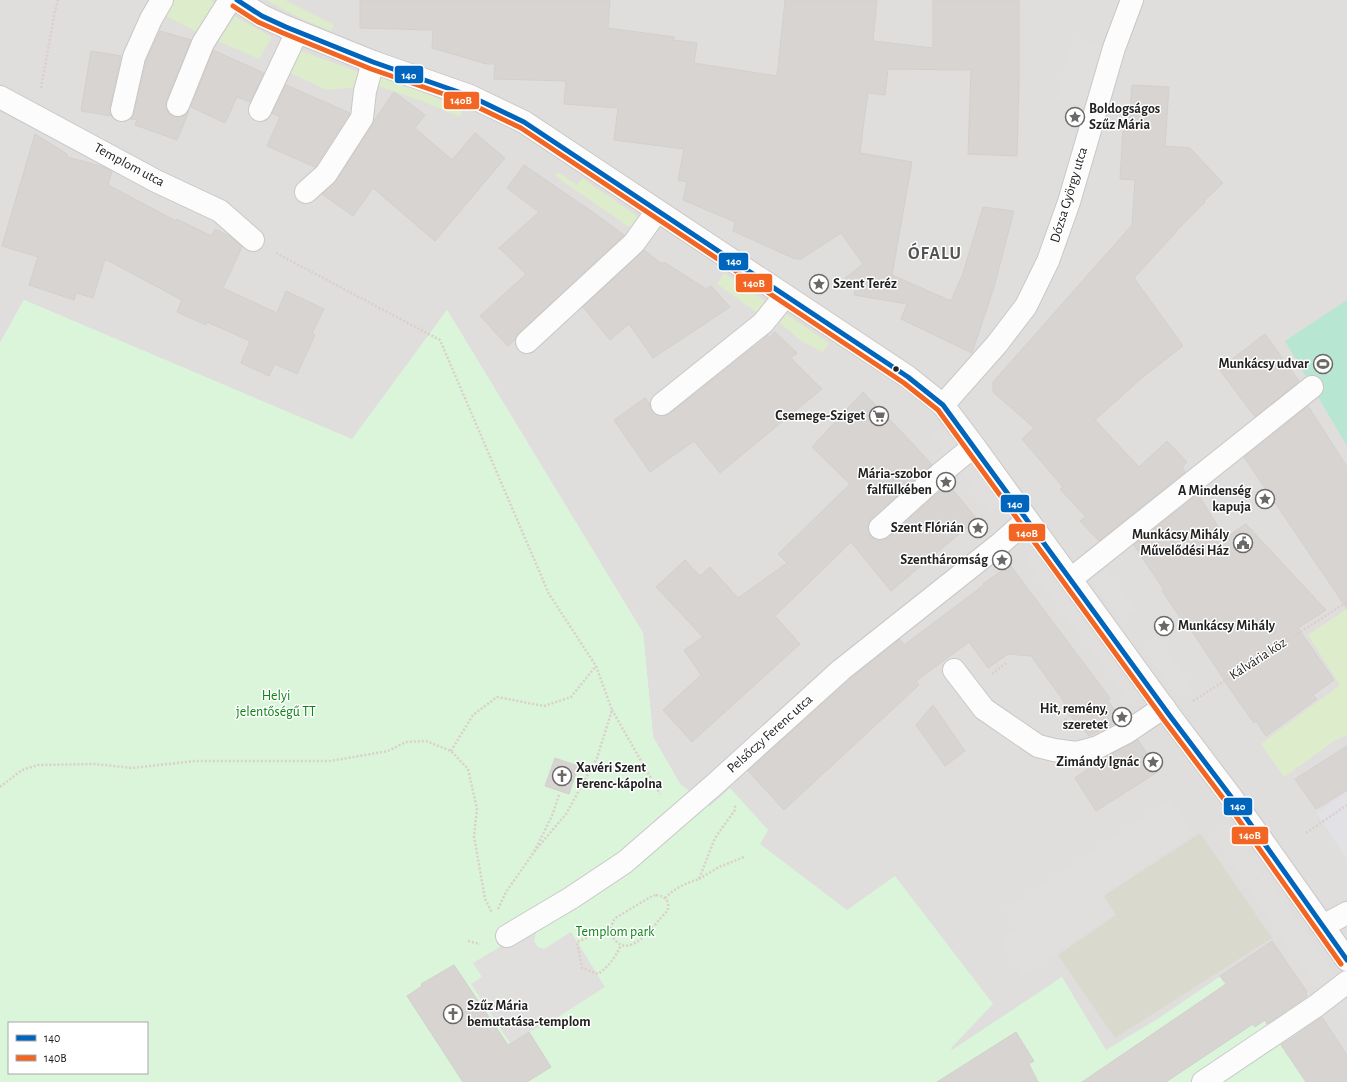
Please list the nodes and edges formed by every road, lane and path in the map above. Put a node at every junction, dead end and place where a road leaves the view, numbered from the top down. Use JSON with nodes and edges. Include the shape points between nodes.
{"nodes":[{"id":1,"x":58,"y":0,"type":"edge"},
{"id":2,"x":162,"y":0,"type":"edge"},
{"id":3,"x":230,"y":0,"type":"edge"},
{"id":4,"x":237,"y":0,"type":"edge"},
{"id":5,"x":1132,"y":0,"type":"edge"},
{"id":6,"x":297,"y":32,"type":"junction"},
{"id":7,"x":373,"y":62,"type":"junction"},
{"id":8,"x":0,"y":97,"type":"edge"},
{"id":9,"x":178,"y":105,"type":"dead end"},
{"id":10,"x":122,"y":110,"type":"dead end"},
{"id":11,"x":260,"y":110,"type":"dead end"},
{"id":12,"x":36,"y":116,"type":"junction"},
{"id":13,"x":306,"y":192,"type":"dead end"},
{"id":14,"x":658,"y":212,"type":"junction"},
{"id":15,"x":253,"y":240,"type":"dead end"},
{"id":16,"x":276,"y":253,"type":"dead end"},
{"id":17,"x":785,"y":296,"type":"junction"},
{"id":18,"x":527,"y":342,"type":"dead end"},
{"id":19,"x":1312,"y":388,"type":"dead end"},
{"id":20,"x":662,"y":404,"type":"dead end"},
{"id":21,"x":943,"y":405,"type":"junction"},
{"id":22,"x":974,"y":446,"type":"junction"},
{"id":23,"x":1027,"y":520,"type":"junction"},
{"id":24,"x":880,"y":528,"type":"dead end"},
{"id":25,"x":1071,"y":579,"type":"junction"},
{"id":26,"x":1347,"y":602,"type":"edge"},
{"id":27,"x":1006,"y":664,"type":"dead end"},
{"id":28,"x":596,"y":666,"type":"junction"},
{"id":29,"x":954,"y":670,"type":"dead end"},
{"id":30,"x":992,"y":674,"type":"dead end"},
{"id":31,"x":612,"y":710,"type":"junction"},
{"id":32,"x":1167,"y":712,"type":"junction"},
{"id":33,"x":451,"y":751,"type":"junction"},
{"id":34,"x":0,"y":787,"type":"edge"},
{"id":35,"x":559,"y":795,"type":"dead end"},
{"id":36,"x":1347,"y":805,"type":"edge"},
{"id":37,"x":735,"y":810,"type":"dead end"},
{"id":38,"x":674,"y":819,"type":"junction"},
{"id":39,"x":1306,"y":833,"type":"dead end"},
{"id":40,"x":534,"y":852,"type":"junction"},
{"id":41,"x":744,"y":857,"type":"dead end"},
{"id":42,"x":698,"y":879,"type":"junction"},
{"id":43,"x":665,"y":898,"type":"junction"},
{"id":44,"x":1347,"y":913,"type":"edge"},
{"id":45,"x":1323,"y":926,"type":"junction"},
{"id":46,"x":610,"y":932,"type":"junction"},
{"id":47,"x":506,"y":936,"type":"dead end"},
{"id":48,"x":468,"y":941,"type":"dead end"},
{"id":49,"x":487,"y":945,"type":"dead end"},
{"id":50,"x":621,"y":945,"type":"junction"},
{"id":51,"x":1347,"y":960,"type":"edge"},
{"id":52,"x":1347,"y":982,"type":"edge"},
{"id":53,"x":1203,"y":1082,"type":"edge"}],
"edges":[{"from":1,"to":12,"type":"path"},
{"from":2,"to":10,"type":"street","via":[[134,57]]},
{"from":3,"to":9,"type":"street","via":[[203,43]]},
{"from":4,"to":6,"type":"street","via":[[262,16]]},
{"from":5,"to":21,"type":"street","name":"Dózsa György utca","via":[[1114,48],[1048,261],[1026,306],[997,344]]},
{"from":6,"to":7,"type":"street"},
{"from":6,"to":11,"type":"street"},
{"from":7,"to":13,"type":"street","via":[[365,91],[362,118],[326,174]]},
{"from":7,"to":14,"type":"street","via":[[470,96],[524,122]]},
{"from":8,"to":12,"type":"street","name":"Templom utca"},
{"from":12,"to":15,"type":"street","name":"Templom utca","via":[[220,211]]},
{"from":14,"to":17,"type":"street"},
{"from":14,"to":18,"type":"street","via":[[634,244]]},
{"from":16,"to":28,"type":"path","via":[[440,340],[549,594]]},
{"from":17,"to":20,"type":"street","via":[[763,323]]},
{"from":17,"to":21,"type":"street","via":[[908,377]]},
{"from":19,"to":25,"type":"street"},
{"from":21,"to":22,"type":"street"},
{"from":22,"to":23,"type":"street"},
{"from":22,"to":24,"type":"street"},
{"from":23,"to":25,"type":"street"},
{"from":23,"to":38,"type":"street","name":"Pelsőczy Ferenc utca","via":[[841,670]]},
{"from":25,"to":32,"type":"street"},
{"from":26,"to":32,"type":"path","name":"Kálvária köz"},
{"from":27,"to":30,"type":"path"},
{"from":28,"to":31,"type":"path"},
{"from":28,"to":33,"type":"path","via":[[571,697],[544,706],[497,697],[473,715]]},
{"from":29,"to":32,"type":"street","via":[[984,709],[1038,746],[1054,750],[1076,753],[1098,747]]},
{"from":31,"to":38,"type":"path"},
{"from":31,"to":40,"type":"path","via":[[596,758],[574,800],[566,814]]},
{"from":32,"to":45,"type":"street"},
{"from":33,"to":34,"type":"path","via":[[426,741],[406,742],[388,751],[330,761],[195,761],[132,768],[95,764],[38,765],[22,770]]},
{"from":33,"to":40,"type":"path","via":[[468,769],[478,809],[474,836],[485,899],[494,917],[506,892]]},
{"from":35,"to":40,"type":"path","via":[[552,816]]},
{"from":36,"to":39,"type":"path"},
{"from":37,"to":42,"type":"path","via":[[714,838]]},
{"from":38,"to":47,"type":"street","name":"Pelsőczy Ferenc utca","via":[[625,862],[571,898]]},
{"from":41,"to":42,"type":"path"},
{"from":42,"to":43,"type":"path","via":[[670,892]]},
{"from":43,"to":46,"type":"path","via":[[652,896],[617,917]]},
{"from":43,"to":50,"type":"path","via":[[669,907],[637,943]]},
{"from":44,"to":45,"type":"street"},
{"from":45,"to":51,"type":"street"},
{"from":46,"to":50,"type":"path"},
{"from":46,"to":50,"type":"path","via":[[593,935],[577,942],[582,968],[598,974],[614,959]]},
{"from":48,"to":49,"type":"path"},
{"from":52,"to":53,"type":"street"}]}
